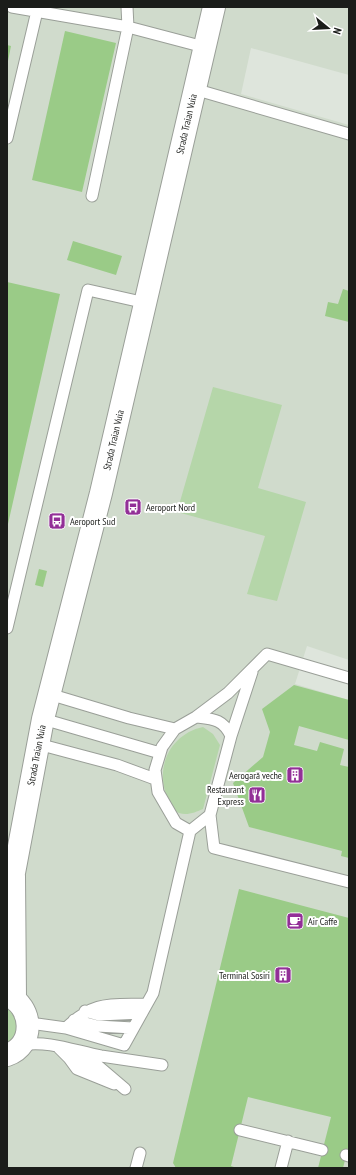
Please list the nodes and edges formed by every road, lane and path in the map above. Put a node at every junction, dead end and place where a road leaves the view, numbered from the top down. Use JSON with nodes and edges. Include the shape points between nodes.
{"nodes":[{"id":1,"x":12,"y":7,"type":"edge"},
{"id":2,"x":128,"y":7,"type":"edge"},
{"id":3,"x":214,"y":7,"type":"edge"},
{"id":4,"x":37,"y":11,"type":"junction"},
{"id":5,"x":128,"y":27,"type":"junction"},
{"id":6,"x":204,"y":47,"type":"junction"},
{"id":7,"x":194,"y":89,"type":"junction"},
{"id":8,"x":349,"y":134,"type":"edge"},
{"id":9,"x":7,"y":138,"type":"edge"},
{"id":10,"x":92,"y":196,"type":"dead end"},
{"id":11,"x":146,"y":303,"type":"junction"},
{"id":12,"x":7,"y":628,"type":"edge"},
{"id":13,"x":253,"y":669,"type":"junction"},
{"id":14,"x":349,"y":678,"type":"edge"},
{"id":15,"x":49,"y":694,"type":"junction"},
{"id":16,"x":196,"y":717,"type":"junction"},
{"id":17,"x":43,"y":719,"type":"junction"},
{"id":18,"x":175,"y":729,"type":"junction"},
{"id":19,"x":232,"y":736,"type":"junction"},
{"id":20,"x":38,"y":744,"type":"junction"},
{"id":21,"x":160,"y":753,"type":"junction"},
{"id":22,"x":155,"y":779,"type":"junction"},
{"id":23,"x":210,"y":815,"type":"junction"},
{"id":24,"x":190,"y":831,"type":"junction"},
{"id":25,"x":12,"y":850,"type":"edge"},
{"id":26,"x":349,"y":882,"type":"edge"},
{"id":27,"x":10,"y":883,"type":"edge"},
{"id":28,"x":11,"y":996,"type":"edge"},
{"id":29,"x":145,"y":1009,"type":"junction"},
{"id":30,"x":28,"y":1020,"type":"junction"},
{"id":31,"x":70,"y":1024,"type":"junction"},
{"id":32,"x":134,"y":1028,"type":"junction"},
{"id":33,"x":58,"y":1047,"type":"junction"},
{"id":34,"x":14,"y":1050,"type":"edge"},
{"id":35,"x":162,"y":1064,"type":"dead end"},
{"id":36,"x":125,"y":1089,"type":"dead end"},
{"id":37,"x":240,"y":1130,"type":"dead end"},
{"id":38,"x":288,"y":1141,"type":"junction"},
{"id":39,"x":322,"y":1150,"type":"dead end"},
{"id":40,"x":140,"y":1152,"type":"dead end"},
{"id":41,"x":136,"y":1168,"type":"edge"},
{"id":42,"x":281,"y":1168,"type":"edge"}],
"edges":[{"from":1,"to":4,"type":"lane"},
{"from":2,"to":5,"type":"lane"},
{"from":3,"to":6,"type":"main road","name":"Strada Traian Vuia"},
{"from":4,"to":5,"type":"lane"},
{"from":4,"to":9,"type":"lane"},
{"from":5,"to":6,"type":"lane"},
{"from":5,"to":10,"type":"lane"},
{"from":6,"to":7,"type":"main road","name":"Strada Traian Vuia"},
{"from":7,"to":8,"type":"lane"},
{"from":7,"to":11,"type":"main road","name":"Strada Traian Vuia"},
{"from":11,"to":12,"type":"lane","via":[[88,290]]},
{"from":11,"to":15,"type":"main road","name":"Strada Traian Vuia"},
{"from":13,"to":14,"type":"lane","via":[[267,654]]},
{"from":13,"to":16,"type":"lane","via":[[228,693]]},
{"from":13,"to":19,"type":"lane"},
{"from":15,"to":17,"type":"main road","name":"Strada Traian Vuia"},
{"from":15,"to":18,"type":"lane"},
{"from":16,"to":18,"type":"lane"},
{"from":16,"to":19,"type":"lane","via":[[214,719],[226,725]]},
{"from":17,"to":20,"type":"main road","name":"Strada Traian Vuia"},
{"from":17,"to":21,"type":"lane"},
{"from":18,"to":21,"type":"lane"},
{"from":19,"to":23,"type":"lane"},
{"from":20,"to":22,"type":"lane","via":[[117,765]]},
{"from":20,"to":25,"type":"main road","name":"Strada Traian Vuia"},
{"from":21,"to":22,"type":"lane"},
{"from":22,"to":24,"type":"lane","via":[[158,792],[176,823]]},
{"from":23,"to":24,"type":"lane"},
{"from":23,"to":26,"type":"lane","via":[[214,848]]},
{"from":24,"to":29,"type":"lane","via":[[153,993]]},
{"from":25,"to":27,"type":"main road","name":"Strada Traian Vuia"},
{"from":27,"to":28,"type":"main road","name":"Strada Traian Vuia"},
{"from":28,"to":30,"type":"main road","name":"Strada Traian Vuia","via":[[24,1008]]},
{"from":29,"to":31,"type":"lane","via":[[99,1015],[85,1011]]},
{"from":29,"to":32,"type":"lane"},
{"from":30,"to":31,"type":"lane","via":[[38,1024]]},
{"from":30,"to":34,"type":"main road","via":[[27,1034]]},
{"from":31,"to":32,"type":"lane"},
{"from":31,"to":32,"type":"lane","via":[[124,1044]]},
{"from":33,"to":34,"type":"lane","via":[[32,1043]]},
{"from":33,"to":35,"type":"lane"},
{"from":33,"to":36,"type":"lane","via":[[69,1058],[98,1066]]},
{"from":37,"to":38,"type":"lane"},
{"from":38,"to":39,"type":"lane"},
{"from":38,"to":42,"type":"lane"},
{"from":40,"to":41,"type":"lane"}]}
